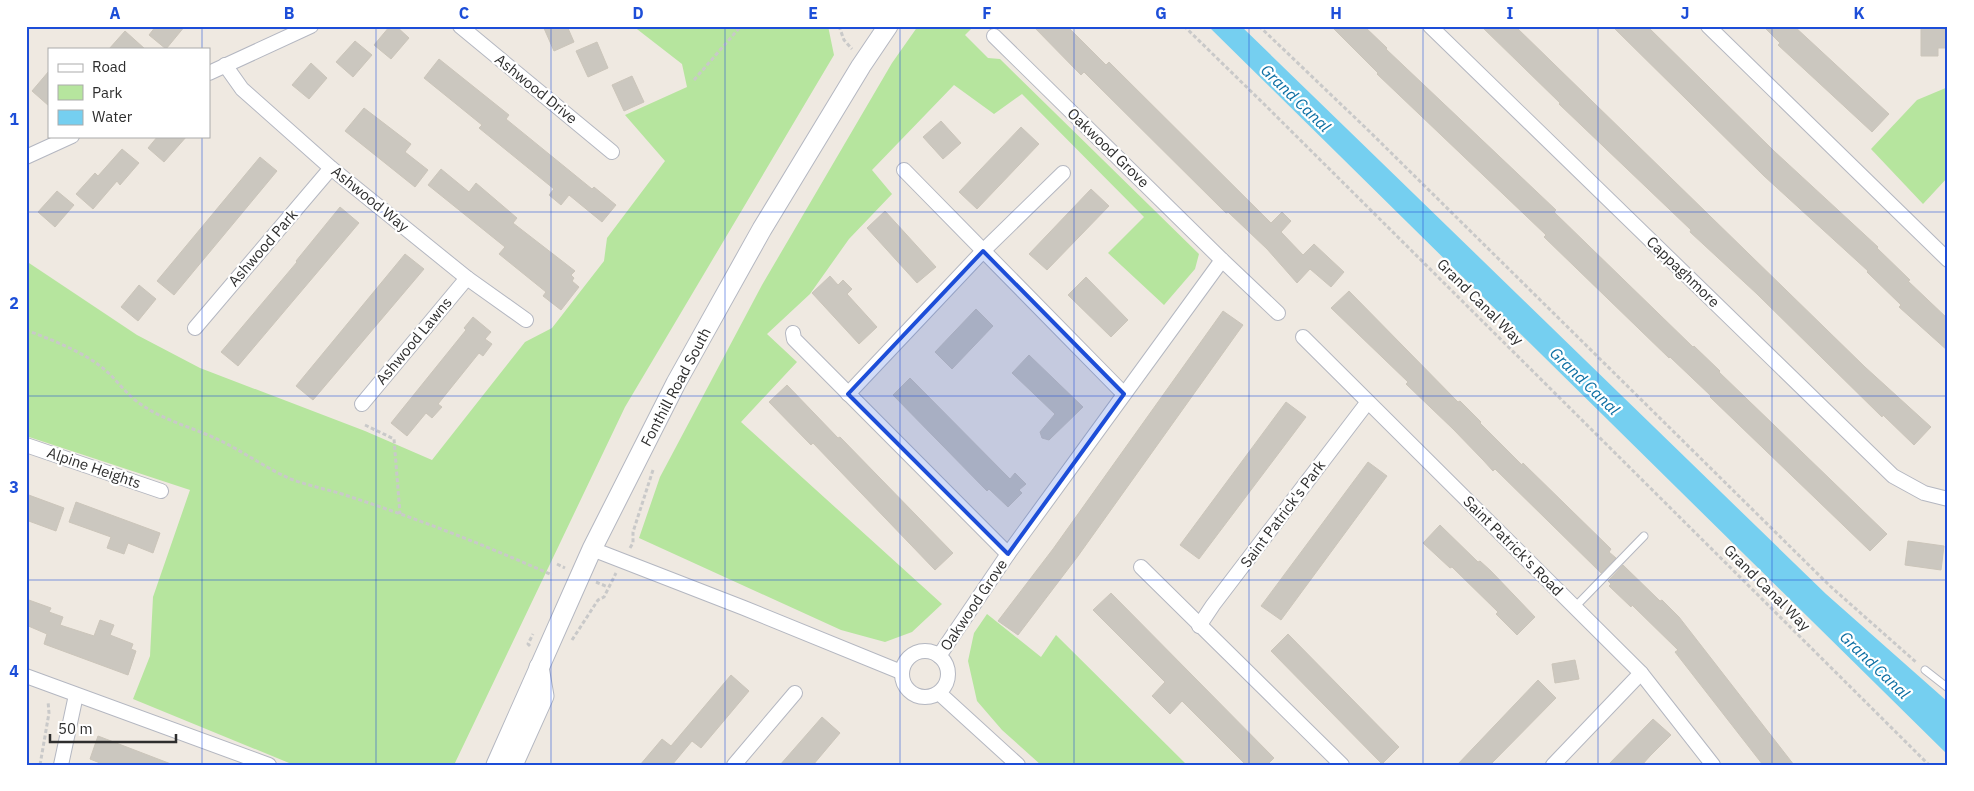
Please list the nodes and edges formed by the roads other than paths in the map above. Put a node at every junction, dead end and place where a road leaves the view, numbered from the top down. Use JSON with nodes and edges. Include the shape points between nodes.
{"nodes":[{"id":1,"x":460,"y":26,"type":"edge"},
{"id":2,"x":888,"y":26,"type":"edge"},
{"id":3,"x":1430,"y":26,"type":"edge"},
{"id":4,"x":1708,"y":26,"type":"edge"},
{"id":5,"x":309,"y":27,"type":"edge"},
{"id":6,"x":994,"y":36,"type":"dead end"},
{"id":7,"x":225,"y":65,"type":"junction"},
{"id":8,"x":210,"y":72,"type":"edge"},
{"id":9,"x":68,"y":138,"type":"edge"},
{"id":10,"x":612,"y":152,"type":"dead end"},
{"id":11,"x":26,"y":158,"type":"edge"},
{"id":12,"x":331,"y":168,"type":"junction"},
{"id":13,"x":904,"y":170,"type":"dead end"},
{"id":14,"x":1063,"y":173,"type":"dead end"},
{"id":15,"x":983,"y":251,"type":"junction"},
{"id":16,"x":1222,"y":260,"type":"junction"},
{"id":17,"x":1948,"y":260,"type":"edge"},
{"id":18,"x":467,"y":278,"type":"junction"},
{"id":19,"x":1278,"y":313,"type":"dead end"},
{"id":20,"x":526,"y":320,"type":"dead end"},
{"id":21,"x":195,"y":328,"type":"dead end"},
{"id":22,"x":793,"y":333,"type":"dead end"},
{"id":23,"x":1303,"y":337,"type":"dead end"},
{"id":24,"x":848,"y":394,"type":"junction"},
{"id":25,"x":1124,"y":394,"type":"junction"},
{"id":26,"x":1367,"y":403,"type":"junction"},
{"id":27,"x":362,"y":404,"type":"dead end"},
{"id":28,"x":26,"y":445,"type":"edge"},
{"id":29,"x":161,"y":491,"type":"dead end"},
{"id":30,"x":1948,"y":499,"type":"edge"},
{"id":31,"x":1644,"y":536,"type":"dead end"},
{"id":32,"x":592,"y":549,"type":"junction"},
{"id":33,"x":1008,"y":554,"type":"junction"},
{"id":34,"x":1141,"y":568,"type":"dead end"},
{"id":35,"x":1575,"y":607,"type":"junction"},
{"id":36,"x":1200,"y":626,"type":"junction"},
{"id":37,"x":939,"y":656,"type":"junction"},
{"id":38,"x":1925,"y":670,"type":"road end"},
{"id":39,"x":901,"y":672,"type":"junction"},
{"id":40,"x":1640,"y":673,"type":"junction"},
{"id":41,"x":26,"y":676,"type":"edge"},
{"id":42,"x":1948,"y":688,"type":"edge"},
{"id":43,"x":939,"y":692,"type":"junction"},
{"id":44,"x":795,"y":693,"type":"dead end"},
{"id":45,"x":76,"y":695,"type":"junction"},
{"id":46,"x":504,"y":761,"type":"edge"},
{"id":47,"x":60,"y":765,"type":"edge"},
{"id":48,"x":269,"y":765,"type":"edge"},
{"id":49,"x":485,"y":765,"type":"edge"},
{"id":50,"x":734,"y":765,"type":"edge"},
{"id":51,"x":1018,"y":765,"type":"edge"},
{"id":52,"x":1342,"y":765,"type":"edge"},
{"id":53,"x":1553,"y":765,"type":"edge"},
{"id":54,"x":1713,"y":765,"type":"edge"}],
"edges":[{"from":1,"to":10,"type":"street","name":"Ashwood Drive"},
{"from":2,"to":32,"type":"main road","name":"Fonthill Road South","via":[[762,229],[676,384]]},
{"from":3,"to":30,"type":"street","name":"Cappaghmore","via":[[1893,476],[1924,492]]},
{"from":4,"to":17,"type":"street"},
{"from":5,"to":7,"type":"street"},
{"from":6,"to":16,"type":"street","name":"Oakwood Grove"},
{"from":7,"to":8,"type":"street"},
{"from":7,"to":12,"type":"street","name":"Ashwood Way","via":[[242,89]]},
{"from":9,"to":11,"type":"street"},
{"from":12,"to":18,"type":"street","name":"Ashwood Way"},
{"from":12,"to":21,"type":"street","name":"Ashwood Park"},
{"from":13,"to":15,"type":"street"},
{"from":14,"to":15,"type":"street"},
{"from":15,"to":24,"type":"street"},
{"from":15,"to":25,"type":"street"},
{"from":16,"to":19,"type":"street","name":"Oakwood Grove"},
{"from":16,"to":25,"type":"street","name":"Oakwood Grove"},
{"from":18,"to":20,"type":"street","name":"Ashwood Way"},
{"from":18,"to":27,"type":"street","name":"Ashwood Lawns"},
{"from":22,"to":24,"type":"street","name":"Oakwood Grove","via":[[794,339]]},
{"from":23,"to":26,"type":"street","name":"Saint Patrick's Road"},
{"from":24,"to":33,"type":"street","name":"Oakwood Grove"},
{"from":25,"to":33,"type":"street","name":"Oakwood Grove"},
{"from":26,"to":35,"type":"street","name":"Saint Patrick's Road"},
{"from":26,"to":36,"type":"street","name":"Saint Patrick's Park"},
{"from":28,"to":29,"type":"street","name":"Alpine Heights"},
{"from":31,"to":35,"type":"lane"},
{"from":32,"to":39,"type":"street"},
{"from":32,"to":46,"type":"main road","name":"Fonthill Road South","via":[[539,667]]},
{"from":33,"to":37,"type":"street","name":"Oakwood Grove"},
{"from":34,"to":36,"type":"street"},
{"from":35,"to":40,"type":"street","name":"Saint Patrick's Road"},
{"from":36,"to":52,"type":"street"},
{"from":37,"to":39,"type":"street","via":[[926,651],[912,654]]},
{"from":37,"to":43,"type":"street","via":[[948,674]]},
{"from":38,"to":42,"type":"lane"},
{"from":39,"to":43,"type":"street","via":[[905,686],[917,696],[932,696]]},
{"from":40,"to":53,"type":"street"},
{"from":40,"to":54,"type":"street","name":"Saint Patrick's Road"},
{"from":41,"to":45,"type":"street"},
{"from":43,"to":51,"type":"street"},
{"from":44,"to":50,"type":"street"},
{"from":45,"to":47,"type":"street"},
{"from":45,"to":48,"type":"street"},
{"from":46,"to":49,"type":"main road"}]}
